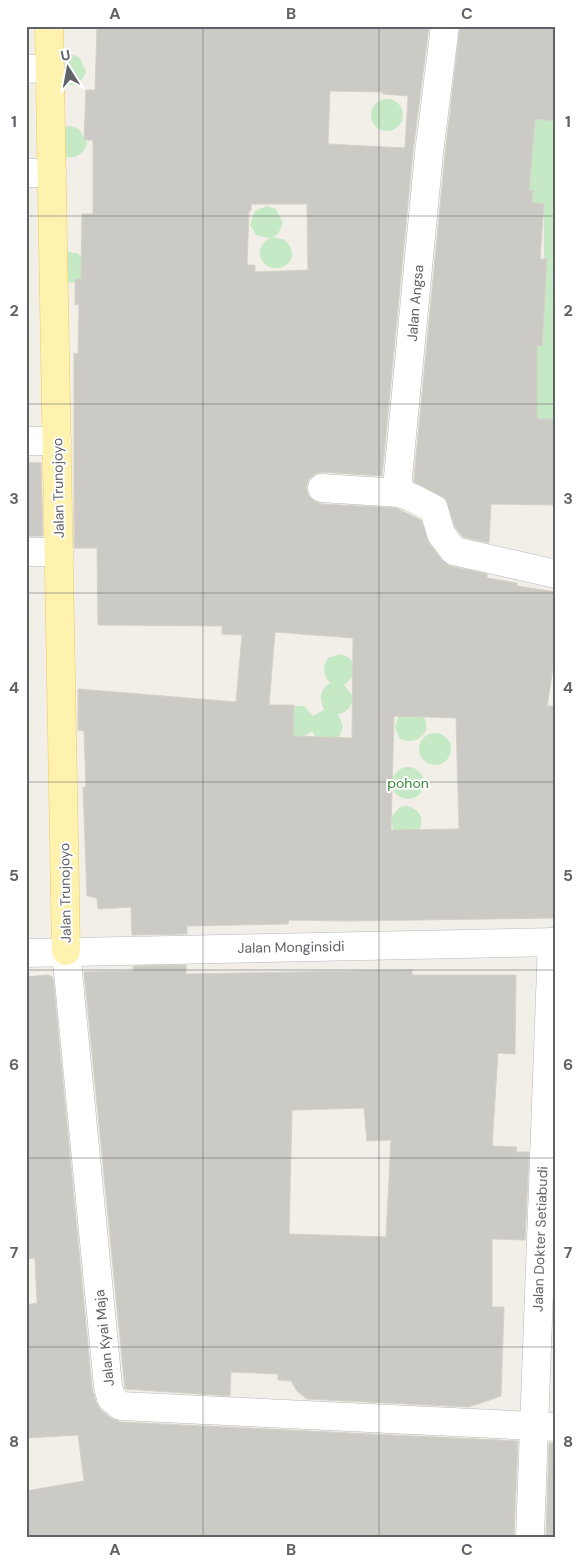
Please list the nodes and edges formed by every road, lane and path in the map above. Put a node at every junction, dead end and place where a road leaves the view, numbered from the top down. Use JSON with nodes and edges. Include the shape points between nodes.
{"nodes":[{"id":1,"x":49,"y":26,"type":"edge"},
{"id":2,"x":445,"y":26,"type":"edge"},
{"id":3,"x":38,"y":68,"type":"edge"},
{"id":4,"x":39,"y":173,"type":"edge"},
{"id":5,"x":26,"y":441,"type":"edge"},
{"id":6,"x":57,"y":441,"type":"junction"},
{"id":7,"x":322,"y":488,"type":"dead end"},
{"id":8,"x":399,"y":493,"type":"junction"},
{"id":9,"x":26,"y":552,"type":"edge"},
{"id":10,"x":59,"y":552,"type":"junction"},
{"id":11,"x":556,"y":574,"type":"edge"},
{"id":12,"x":554,"y":942,"type":"edge"},
{"id":13,"x":66,"y":951,"type":"junction"},
{"id":14,"x":26,"y":953,"type":"edge"},
{"id":15,"x":544,"y":1427,"type":"edge"},
{"id":16,"x":530,"y":1537,"type":"edge"}],
"edges":[{"from":1,"to":3,"type":"main road","name":"Jalan Trunojoyo"},
{"from":2,"to":8,"type":"street","name":"Jalan Angsa","via":[[428,162]]},
{"from":3,"to":4,"type":"main road","name":"Jalan Trunojoyo"},
{"from":4,"to":6,"type":"main road","name":"Jalan Trunojoyo"},
{"from":5,"to":6,"type":"street"},
{"from":6,"to":10,"type":"main road","name":"Jalan Trunojoyo"},
{"from":7,"to":8,"type":"street"},
{"from":8,"to":11,"type":"street","via":[[434,509],[441,534],[454,551]]},
{"from":9,"to":10,"type":"street"},
{"from":10,"to":13,"type":"main road","name":"Jalan Trunojoyo"},
{"from":12,"to":13,"type":"street","name":"Jalan Monginsidi"},
{"from":12,"to":15,"type":"street","name":"Jalan Dokter Setiabudi"},
{"from":13,"to":14,"type":"street","name":"Jalan Monginsidi"},
{"from":13,"to":15,"type":"street","name":"Jalan Kyai Maja","via":[[111,1398],[121,1406]]},
{"from":15,"to":16,"type":"street","name":"Jalan Dokter Setiabudi"}]}
